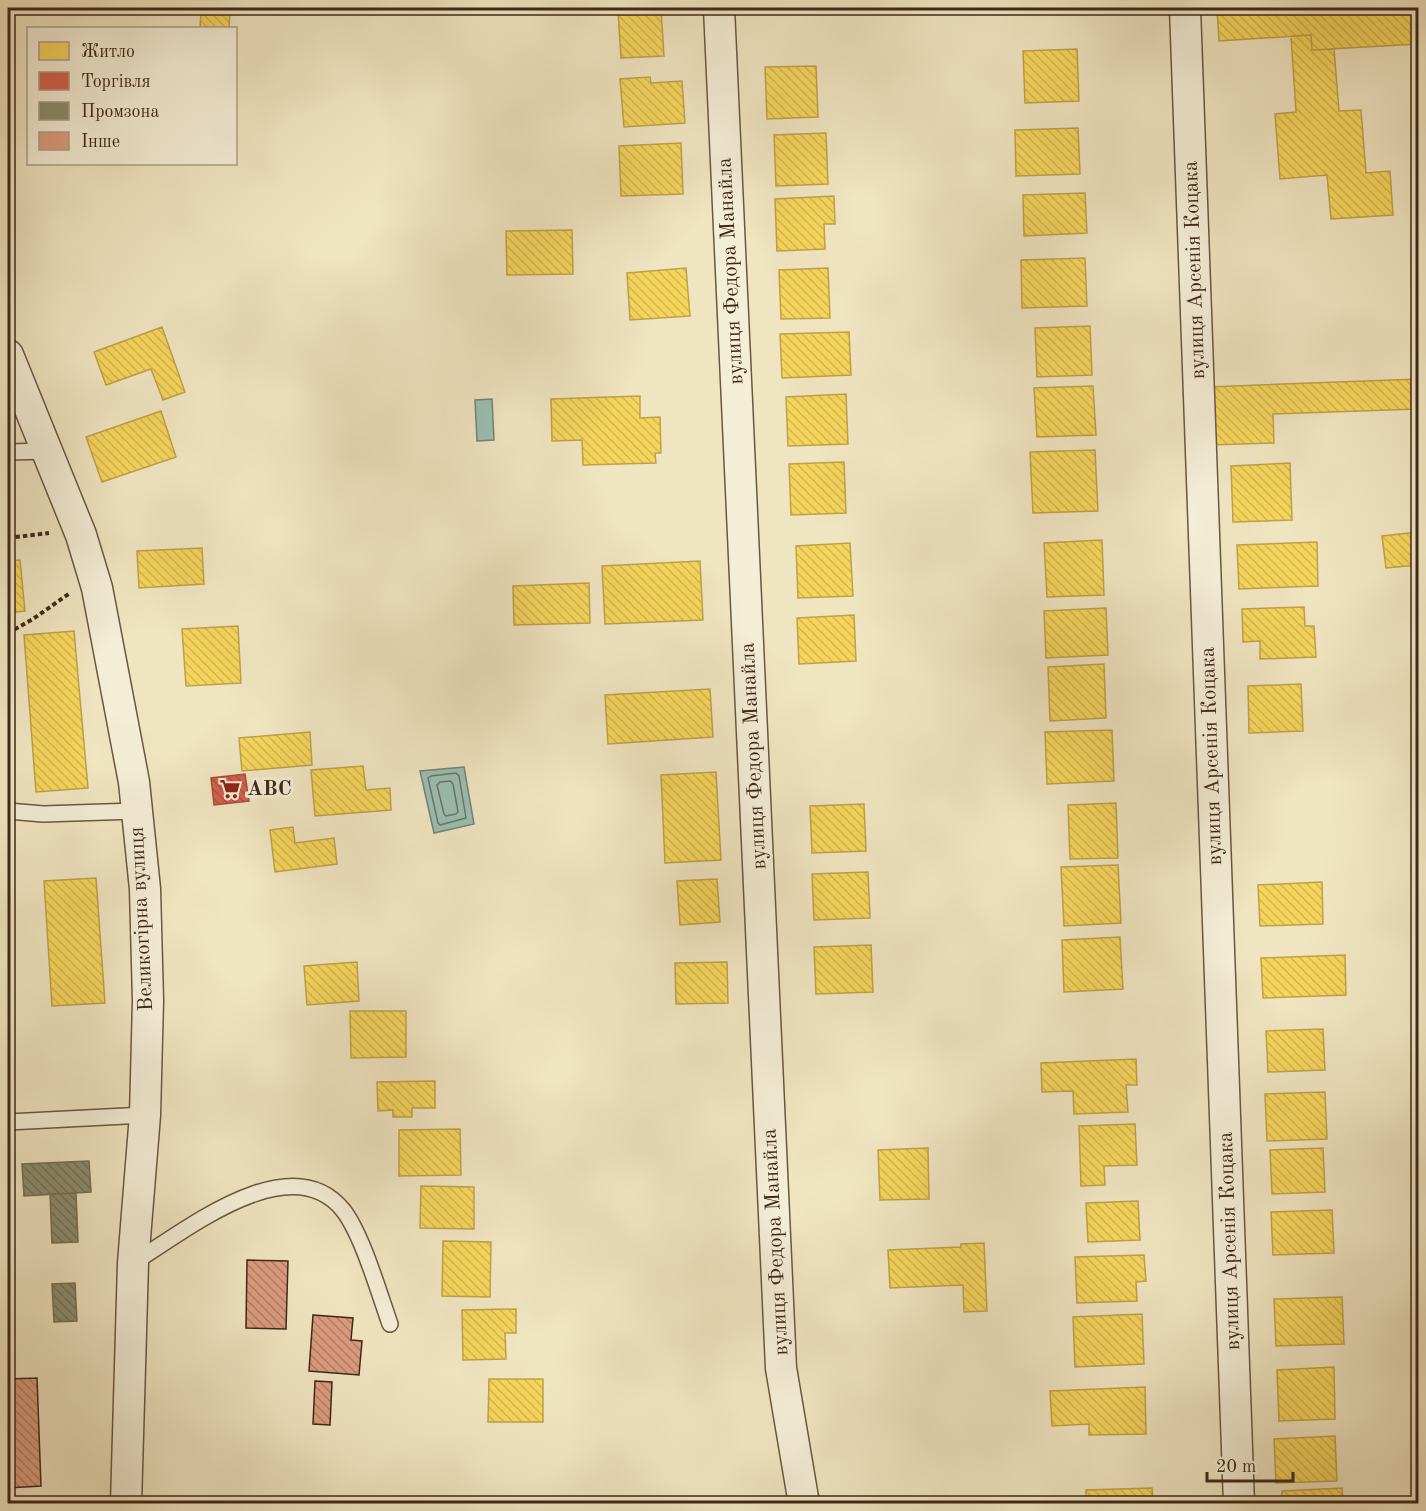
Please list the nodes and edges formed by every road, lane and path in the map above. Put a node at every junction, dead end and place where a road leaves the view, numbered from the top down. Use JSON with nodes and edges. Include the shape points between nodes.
{"nodes":[{"id":1,"x":719,"y":8,"type":"edge"},
{"id":2,"x":1185,"y":8,"type":"edge"},
{"id":3,"x":8,"y":355,"type":"edge"},
{"id":4,"x":48,"y":451,"type":"junction"},
{"id":5,"x":8,"y":452,"type":"edge"},
{"id":6,"x":59,"y":531,"type":"dead end"},
{"id":7,"x":8,"y":538,"type":"edge"},
{"id":8,"x":94,"y":577,"type":"junction"},
{"id":9,"x":8,"y":633,"type":"edge"},
{"id":10,"x":8,"y":811,"type":"edge"},
{"id":11,"x":136,"y":811,"type":"junction"},
{"id":12,"x":145,"y":1115,"type":"junction"},
{"id":13,"x":8,"y":1122,"type":"edge"},
{"id":14,"x":133,"y":1263,"type":"junction"},
{"id":15,"x":390,"y":1324,"type":"dead end"},
{"id":16,"x":126,"y":1503,"type":"edge"},
{"id":17,"x":804,"y":1503,"type":"edge"},
{"id":18,"x":1239,"y":1503,"type":"edge"}],
"edges":[{"from":1,"to":17,"type":"street","name":"вулиця Федора Манайла","via":[[781,1368]]},
{"from":2,"to":18,"type":"street","name":"вулиця Арсенія Коцака"},
{"from":3,"to":4,"type":"street","name":"Великогірна вулиця"},
{"from":4,"to":5,"type":"lane"},
{"from":4,"to":8,"type":"street","name":"Великогірна вулиця"},
{"from":6,"to":7,"type":"path"},
{"from":8,"to":9,"type":"path"},
{"from":8,"to":11,"type":"street","name":"Великогірна вулиця","via":[[121,708]]},
{"from":10,"to":11,"type":"lane"},
{"from":11,"to":12,"type":"street","name":"Великогірна вулиця","via":[[145,889]]},
{"from":12,"to":13,"type":"lane"},
{"from":12,"to":14,"type":"street","name":"Великогірна вулиця"},
{"from":14,"to":15,"type":"lane","via":[[222,1208],[255,1193],[294,1185],[320,1191],[343,1210],[358,1238]]},
{"from":14,"to":16,"type":"street","name":"Великогірна вулиця"}]}
